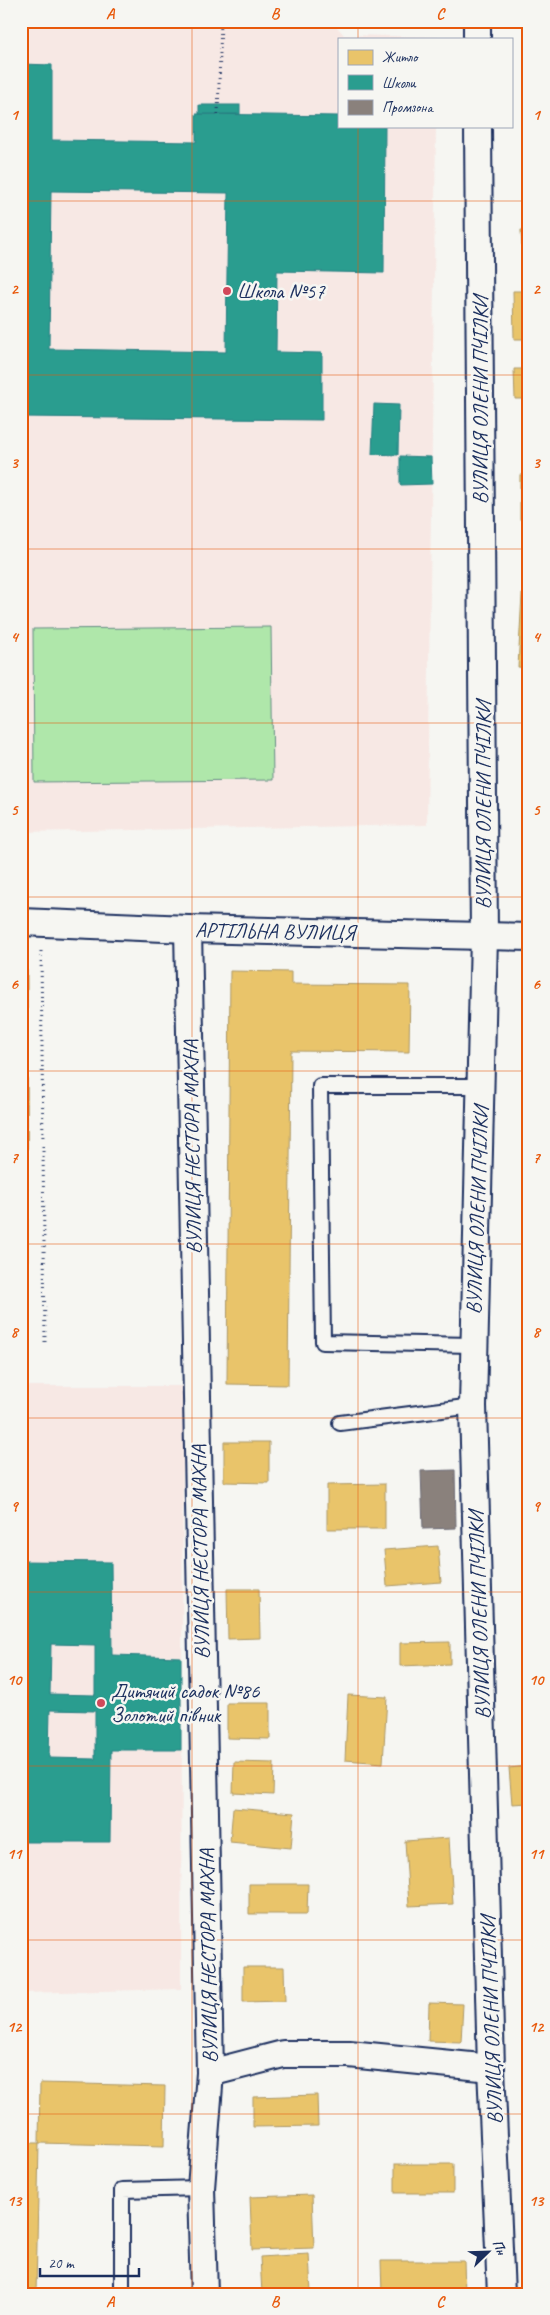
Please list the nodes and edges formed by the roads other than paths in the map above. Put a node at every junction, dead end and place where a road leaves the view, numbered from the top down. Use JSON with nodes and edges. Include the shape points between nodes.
{"nodes":[{"id":1,"x":477,"y":21,"type":"edge"},
{"id":2,"x":478,"y":38,"type":"edge"},
{"id":3,"x":478,"y":128,"type":"edge"},
{"id":4,"x":31,"y":922,"type":"edge"},
{"id":5,"x":188,"y":929,"type":"junction"},
{"id":6,"x":484,"y":936,"type":"junction"},
{"id":7,"x":529,"y":937,"type":"edge"},
{"id":8,"x":481,"y":1086,"type":"junction"},
{"id":9,"x":474,"y":1345,"type":"junction"},
{"id":10,"x":473,"y":1406,"type":"junction"},
{"id":11,"x":340,"y":1423,"type":"dead end"},
{"id":12,"x":491,"y":2068,"type":"junction"},
{"id":13,"x":210,"y":2073,"type":"junction"},
{"id":14,"x":201,"y":2188,"type":"junction"},
{"id":15,"x":122,"y":2294,"type":"edge"},
{"id":16,"x":204,"y":2294,"type":"edge"},
{"id":17,"x":501,"y":2294,"type":"edge"}],
"edges":[{"from":1,"to":2,"type":"street"},
{"from":3,"to":6,"type":"street","name":"ВУЛИЦЯ ОЛЕНИ ПЧІЛКИ"},
{"from":4,"to":5,"type":"street","name":"АРТІЛЬНА ВУЛИЦЯ"},
{"from":5,"to":6,"type":"street","name":"АРТІЛЬНА ВУЛИЦЯ"},
{"from":5,"to":13,"type":"street","name":"ВУЛИЦЯ НЕСТОРА МАХНА"},
{"from":6,"to":7,"type":"street","name":"АРТІЛЬНА ВУЛИЦЯ"},
{"from":6,"to":8,"type":"street","name":"ВУЛИЦЯ ОЛЕНИ ПЧІЛКИ"},
{"from":8,"to":9,"type":"street","name":"ВУЛИЦЯ ОЛЕНИ ПЧІЛКИ"},
{"from":8,"to":9,"type":"lane","via":[[320,1086],[323,1342]]},
{"from":9,"to":10,"type":"street","name":"ВУЛИЦЯ ОЛЕНИ ПЧІЛКИ"},
{"from":10,"to":11,"type":"lane"},
{"from":10,"to":12,"type":"street","name":"ВУЛИЦЯ ОЛЕНИ ПЧІЛКИ"},
{"from":12,"to":13,"type":"street","via":[[349,2054],[283,2054]]},
{"from":12,"to":17,"type":"street","name":"ВУЛИЦЯ ОЛЕНИ ПЧІЛКИ"},
{"from":13,"to":14,"type":"street","name":"ВУЛИЦЯ НЕСТОРА МАХНА"},
{"from":14,"to":15,"type":"lane","via":[[122,2190]]},
{"from":14,"to":16,"type":"street","name":"ВУЛИЦЯ НЕСТОРА МАХНА"}]}
